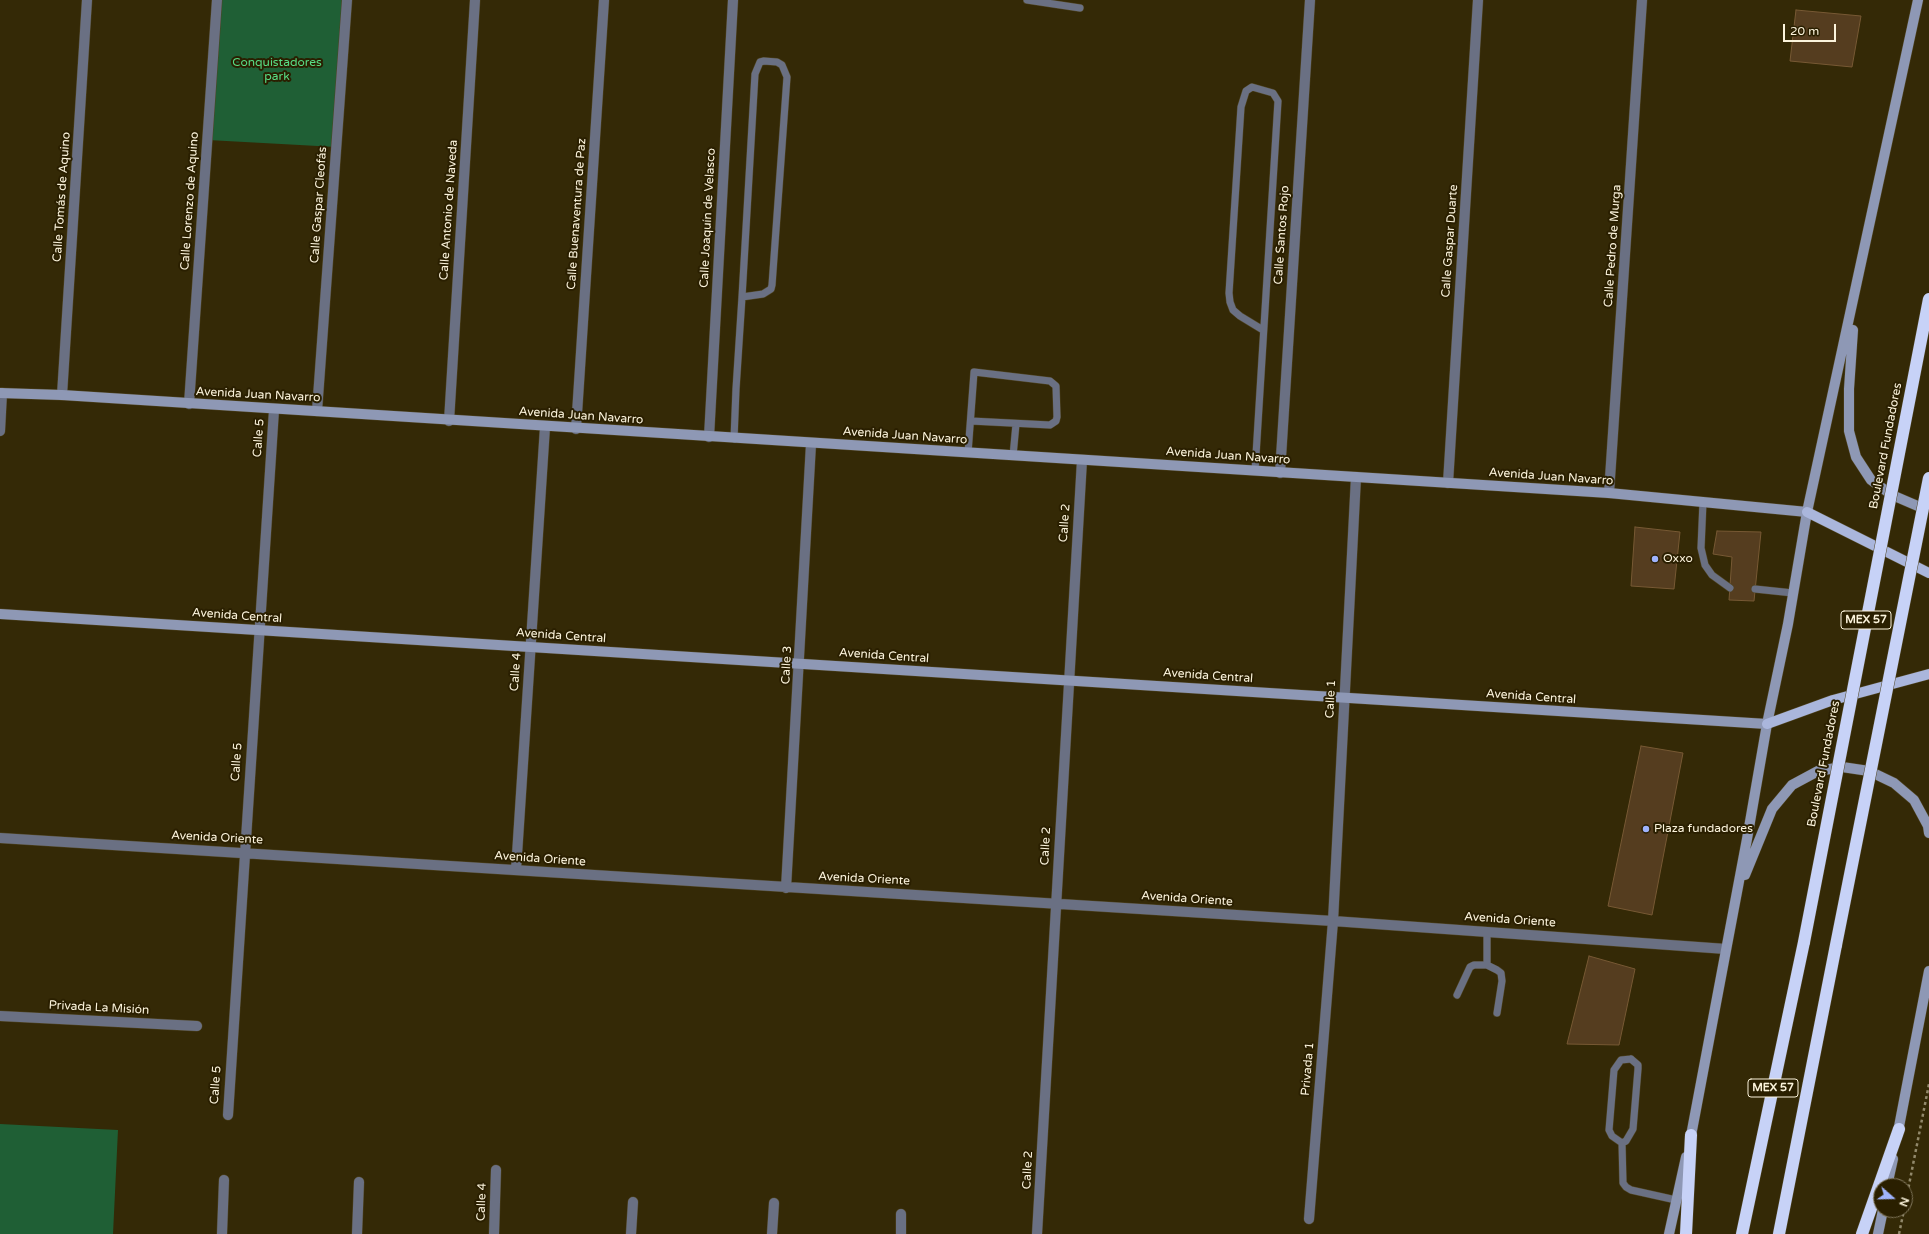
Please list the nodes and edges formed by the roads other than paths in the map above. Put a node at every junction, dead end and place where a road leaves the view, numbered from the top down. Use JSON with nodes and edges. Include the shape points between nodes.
{"nodes":[{"id":1,"x":87,"y":0,"type":"edge"},
{"id":2,"x":217,"y":0,"type":"edge"},
{"id":3,"x":347,"y":0,"type":"edge"},
{"id":4,"x":475,"y":0,"type":"edge"},
{"id":5,"x":604,"y":0,"type":"edge"},
{"id":6,"x":733,"y":0,"type":"edge"},
{"id":7,"x":1027,"y":0,"type":"edge"},
{"id":8,"x":1310,"y":0,"type":"edge"},
{"id":9,"x":1478,"y":0,"type":"edge"},
{"id":10,"x":1642,"y":0,"type":"edge"},
{"id":11,"x":1918,"y":0,"type":"edge"},
{"id":12,"x":1080,"y":8,"type":"dead end"},
{"id":13,"x":742,"y":297,"type":"junction"},
{"id":14,"x":1855,"y":298,"type":"junction"},
{"id":15,"x":1929,"y":299,"type":"edge"},
{"id":16,"x":1263,"y":330,"type":"junction"},
{"id":17,"x":1,"y":393,"type":"edge"},
{"id":18,"x":62,"y":395,"type":"junction"},
{"id":19,"x":189,"y":404,"type":"junction"},
{"id":20,"x":274,"y":410,"type":"junction"},
{"id":21,"x":317,"y":411,"type":"junction"},
{"id":22,"x":449,"y":421,"type":"junction"},
{"id":23,"x":971,"y":421,"type":"junction"},
{"id":24,"x":1016,"y":424,"type":"junction"},
{"id":25,"x":545,"y":427,"type":"junction"},
{"id":26,"x":576,"y":429,"type":"junction"},
{"id":27,"x":0,"y":431,"type":"edge"},
{"id":28,"x":709,"y":437,"type":"junction"},
{"id":29,"x":734,"y":439,"type":"junction"},
{"id":30,"x":811,"y":444,"type":"junction"},
{"id":31,"x":968,"y":453,"type":"junction"},
{"id":32,"x":1013,"y":456,"type":"junction"},
{"id":33,"x":1082,"y":460,"type":"junction"},
{"id":34,"x":1255,"y":471,"type":"junction"},
{"id":35,"x":1280,"y":473,"type":"junction"},
{"id":36,"x":1356,"y":477,"type":"junction"},
{"id":37,"x":1929,"y":478,"type":"edge"},
{"id":38,"x":1448,"y":483,"type":"junction"},
{"id":39,"x":1609,"y":493,"type":"junction"},
{"id":40,"x":1703,"y":502,"type":"junction"},
{"id":41,"x":1929,"y":507,"type":"edge"},
{"id":42,"x":1807,"y":512,"type":"junction"},
{"id":43,"x":1929,"y":573,"type":"edge"},
{"id":44,"x":1730,"y":588,"type":"dead end"},
{"id":45,"x":1755,"y":589,"type":"dead end"},
{"id":46,"x":1793,"y":593,"type":"junction"},
{"id":47,"x":0,"y":614,"type":"edge"},
{"id":48,"x":259,"y":630,"type":"junction"},
{"id":49,"x":531,"y":647,"type":"junction"},
{"id":50,"x":800,"y":664,"type":"junction"},
{"id":51,"x":1929,"y":674,"type":"edge"},
{"id":52,"x":1069,"y":681,"type":"junction"},
{"id":53,"x":1344,"y":698,"type":"junction"},
{"id":54,"x":1767,"y":724,"type":"junction"},
{"id":55,"x":1929,"y":833,"type":"edge"},
{"id":56,"x":0,"y":838,"type":"edge"},
{"id":57,"x":244,"y":852,"type":"junction"},
{"id":58,"x":516,"y":870,"type":"junction"},
{"id":59,"x":786,"y":888,"type":"junction"},
{"id":60,"x":1734,"y":903,"type":"junction"},
{"id":61,"x":1056,"y":904,"type":"junction"},
{"id":62,"x":1333,"y":921,"type":"junction"},
{"id":63,"x":1487,"y":932,"type":"junction"},
{"id":64,"x":1726,"y":949,"type":"junction"},
{"id":65,"x":1487,"y":965,"type":"junction"},
{"id":66,"x":1929,"y":971,"type":"edge"},
{"id":67,"x":1457,"y":995,"type":"dead end"},
{"id":68,"x":1497,"y":1013,"type":"dead end"},
{"id":69,"x":0,"y":1016,"type":"edge"},
{"id":70,"x":197,"y":1026,"type":"dead end"},
{"id":71,"x":228,"y":1115,"type":"dead end"},
{"id":72,"x":1899,"y":1129,"type":"junction"},
{"id":73,"x":1691,"y":1134,"type":"junction"},
{"id":74,"x":1622,"y":1143,"type":"junction"},
{"id":75,"x":496,"y":1170,"type":"dead end"},
{"id":76,"x":1890,"y":1178,"type":"edge"},
{"id":77,"x":224,"y":1180,"type":"dead end"},
{"id":78,"x":359,"y":1182,"type":"dead end"},
{"id":79,"x":1676,"y":1200,"type":"junction"},
{"id":80,"x":634,"y":1202,"type":"dead end"},
{"id":81,"x":774,"y":1203,"type":"dead end"},
{"id":82,"x":902,"y":1214,"type":"dead end"},
{"id":83,"x":1881,"y":1218,"type":"edge"},
{"id":84,"x":1309,"y":1219,"type":"dead end"},
{"id":85,"x":222,"y":1234,"type":"edge"},
{"id":86,"x":357,"y":1234,"type":"edge"},
{"id":87,"x":494,"y":1234,"type":"edge"},
{"id":88,"x":631,"y":1234,"type":"edge"},
{"id":89,"x":772,"y":1234,"type":"edge"},
{"id":90,"x":901,"y":1234,"type":"edge"},
{"id":91,"x":1037,"y":1234,"type":"edge"},
{"id":92,"x":1669,"y":1234,"type":"edge"},
{"id":93,"x":1686,"y":1234,"type":"edge"},
{"id":94,"x":1742,"y":1234,"type":"edge"},
{"id":95,"x":1779,"y":1234,"type":"edge"},
{"id":96,"x":1862,"y":1234,"type":"edge"},
{"id":97,"x":1878,"y":1234,"type":"edge"}],
"edges":[{"from":1,"to":18,"type":"street","name":"Calle Tomás de Aquino"},
{"from":2,"to":19,"type":"street","name":"Calle Lorenzo de Aquino"},
{"from":3,"to":21,"type":"street","name":"Calle Gaspar Cleofás"},
{"from":4,"to":22,"type":"street","name":"Calle Antonio de Naveda"},
{"from":5,"to":26,"type":"street","name":"Calle Buenaventura de Paz"},
{"from":6,"to":28,"type":"street","name":"Calle Joaquín de Velasco"},
{"from":7,"to":12,"type":"lane"},
{"from":8,"to":35,"type":"street","name":"Calle Santos Rojo"},
{"from":9,"to":38,"type":"street","name":"Calle Gaspar Duarte"},
{"from":10,"to":39,"type":"street","name":"Calle Pedro de Murga"},
{"from":11,"to":14,"type":"main road"},
{"from":13,"to":13,"type":"lane","via":[[755,74],[760,62],[776,62],[782,65],[787,77],[772,285],[764,294]]},
{"from":13,"to":29,"type":"lane"},
{"from":14,"to":41,"type":"main road","via":[[1849,432],[1856,457],[1871,480],[1892,495],[1920,507]]},
{"from":14,"to":42,"type":"main road"},
{"from":15,"to":94,"type":"highway","name":"Boulevard Fundadores","number":"MEX 57","bridge":true,"via":[[1804,942]]},
{"from":16,"to":16,"type":"lane","via":[[1278,101],[1273,93],[1252,86],[1246,91],[1241,107],[1229,293],[1233,310]]},
{"from":16,"to":34,"type":"lane"},
{"from":17,"to":18,"type":"main road","name":"Avenida Juan Navarro"},
{"from":17,"to":27,"type":"street"},
{"from":18,"to":19,"type":"main road","name":"Avenida Juan Navarro"},
{"from":19,"to":20,"type":"main road","name":"Avenida Juan Navarro"},
{"from":20,"to":21,"type":"main road","name":"Avenida Juan Navarro"},
{"from":20,"to":48,"type":"street","name":"Calle 5"},
{"from":21,"to":22,"type":"main road","name":"Avenida Juan Navarro"},
{"from":22,"to":25,"type":"main road","name":"Avenida Juan Navarro"},
{"from":23,"to":24,"type":"lane"},
{"from":23,"to":24,"type":"lane","via":[[974,372],[1054,383],[1058,389],[1057,417],[1054,423]]},
{"from":23,"to":31,"type":"lane"},
{"from":24,"to":32,"type":"lane"},
{"from":25,"to":26,"type":"main road","name":"Avenida Juan Navarro"},
{"from":25,"to":49,"type":"street","name":"Calle 4"},
{"from":26,"to":28,"type":"main road","name":"Avenida Juan Navarro"},
{"from":28,"to":29,"type":"main road","name":"Avenida Juan Navarro"},
{"from":29,"to":30,"type":"main road","name":"Avenida Juan Navarro"},
{"from":30,"to":31,"type":"main road","name":"Avenida Juan Navarro"},
{"from":30,"to":50,"type":"street","name":"Calle 3"},
{"from":31,"to":32,"type":"main road","name":"Avenida Juan Navarro"},
{"from":32,"to":33,"type":"main road","name":"Avenida Juan Navarro"},
{"from":33,"to":34,"type":"main road","name":"Avenida Juan Navarro"},
{"from":33,"to":52,"type":"street","name":"Calle 2"},
{"from":34,"to":35,"type":"main road","name":"Avenida Juan Navarro"},
{"from":35,"to":36,"type":"main road","name":"Avenida Juan Navarro"},
{"from":36,"to":38,"type":"main road","name":"Avenida Juan Navarro"},
{"from":36,"to":53,"type":"street","name":"Calle 1"},
{"from":37,"to":95,"type":"highway","number":"MEX 57","bridge":true},
{"from":38,"to":39,"type":"main road","name":"Avenida Juan Navarro"},
{"from":39,"to":40,"type":"main road","name":"Avenida Juan Navarro"},
{"from":40,"to":42,"type":"main road","name":"Avenida Juan Navarro"},
{"from":40,"to":44,"type":"lane","via":[[1701,548],[1705,565],[1712,575]]},
{"from":42,"to":43,"type":"main road"},
{"from":42,"to":46,"type":"main road"},
{"from":45,"to":46,"type":"lane"},
{"from":46,"to":54,"type":"main road"},
{"from":47,"to":48,"type":"main road","name":"Avenida Central"},
{"from":48,"to":49,"type":"main road","name":"Avenida Central"},
{"from":48,"to":57,"type":"street","name":"Calle 5"},
{"from":49,"to":50,"type":"main road","name":"Avenida Central"},
{"from":49,"to":58,"type":"street","name":"Calle 4"},
{"from":50,"to":52,"type":"main road","name":"Avenida Central"},
{"from":50,"to":59,"type":"street","name":"Calle 3"},
{"from":51,"to":54,"type":"main road","via":[[1833,700]]},
{"from":52,"to":53,"type":"main road","name":"Avenida Central"},
{"from":52,"to":61,"type":"street","name":"Calle 2"},
{"from":53,"to":54,"type":"main road","name":"Avenida Central"},
{"from":53,"to":62,"type":"street","name":"Calle 1"},
{"from":54,"to":60,"type":"main road"},
{"from":55,"to":60,"type":"main road","via":[[1914,800],[1894,783],[1869,771],[1842,767],[1818,772],[1792,785],[1772,809]]},
{"from":56,"to":57,"type":"street","name":"Avenida Oriente"},
{"from":57,"to":58,"type":"street","name":"Avenida Oriente"},
{"from":57,"to":71,"type":"street","name":"Calle 5"},
{"from":58,"to":59,"type":"street","name":"Avenida Oriente"},
{"from":59,"to":61,"type":"street","name":"Avenida Oriente"},
{"from":60,"to":64,"type":"main road"},
{"from":61,"to":62,"type":"street","name":"Avenida Oriente"},
{"from":61,"to":91,"type":"street","name":"Calle 2"},
{"from":62,"to":63,"type":"street","name":"Avenida Oriente"},
{"from":62,"to":84,"type":"street","name":"Privada 1"},
{"from":63,"to":64,"type":"street","name":"Avenida Oriente"},
{"from":63,"to":65,"type":"lane"},
{"from":64,"to":73,"type":"main road"},
{"from":65,"to":67,"type":"lane","via":[[1470,967]]},
{"from":65,"to":68,"type":"lane","via":[[1497,970],[1502,977]]},
{"from":66,"to":72,"type":"main road"},
{"from":69,"to":70,"type":"street","name":"Privada La Misión"},
{"from":72,"to":76,"type":"main road"},
{"from":72,"to":96,"type":"highway"},
{"from":73,"to":79,"type":"main road"},
{"from":73,"to":93,"type":"highway"},
{"from":74,"to":74,"type":"lane","via":[[1633,1129],[1638,1065],[1630,1059],[1621,1060],[1614,1070],[1609,1130],[1612,1136]]},
{"from":74,"to":79,"type":"lane","via":[[1623,1183],[1626,1187]]},
{"from":75,"to":87,"type":"street","name":"Calle 4"},
{"from":77,"to":85,"type":"street"},
{"from":78,"to":86,"type":"street"},
{"from":79,"to":92,"type":"main road"},
{"from":80,"to":88,"type":"street"},
{"from":81,"to":89,"type":"street"},
{"from":82,"to":90,"type":"street"},
{"from":83,"to":97,"type":"main road"}]}
